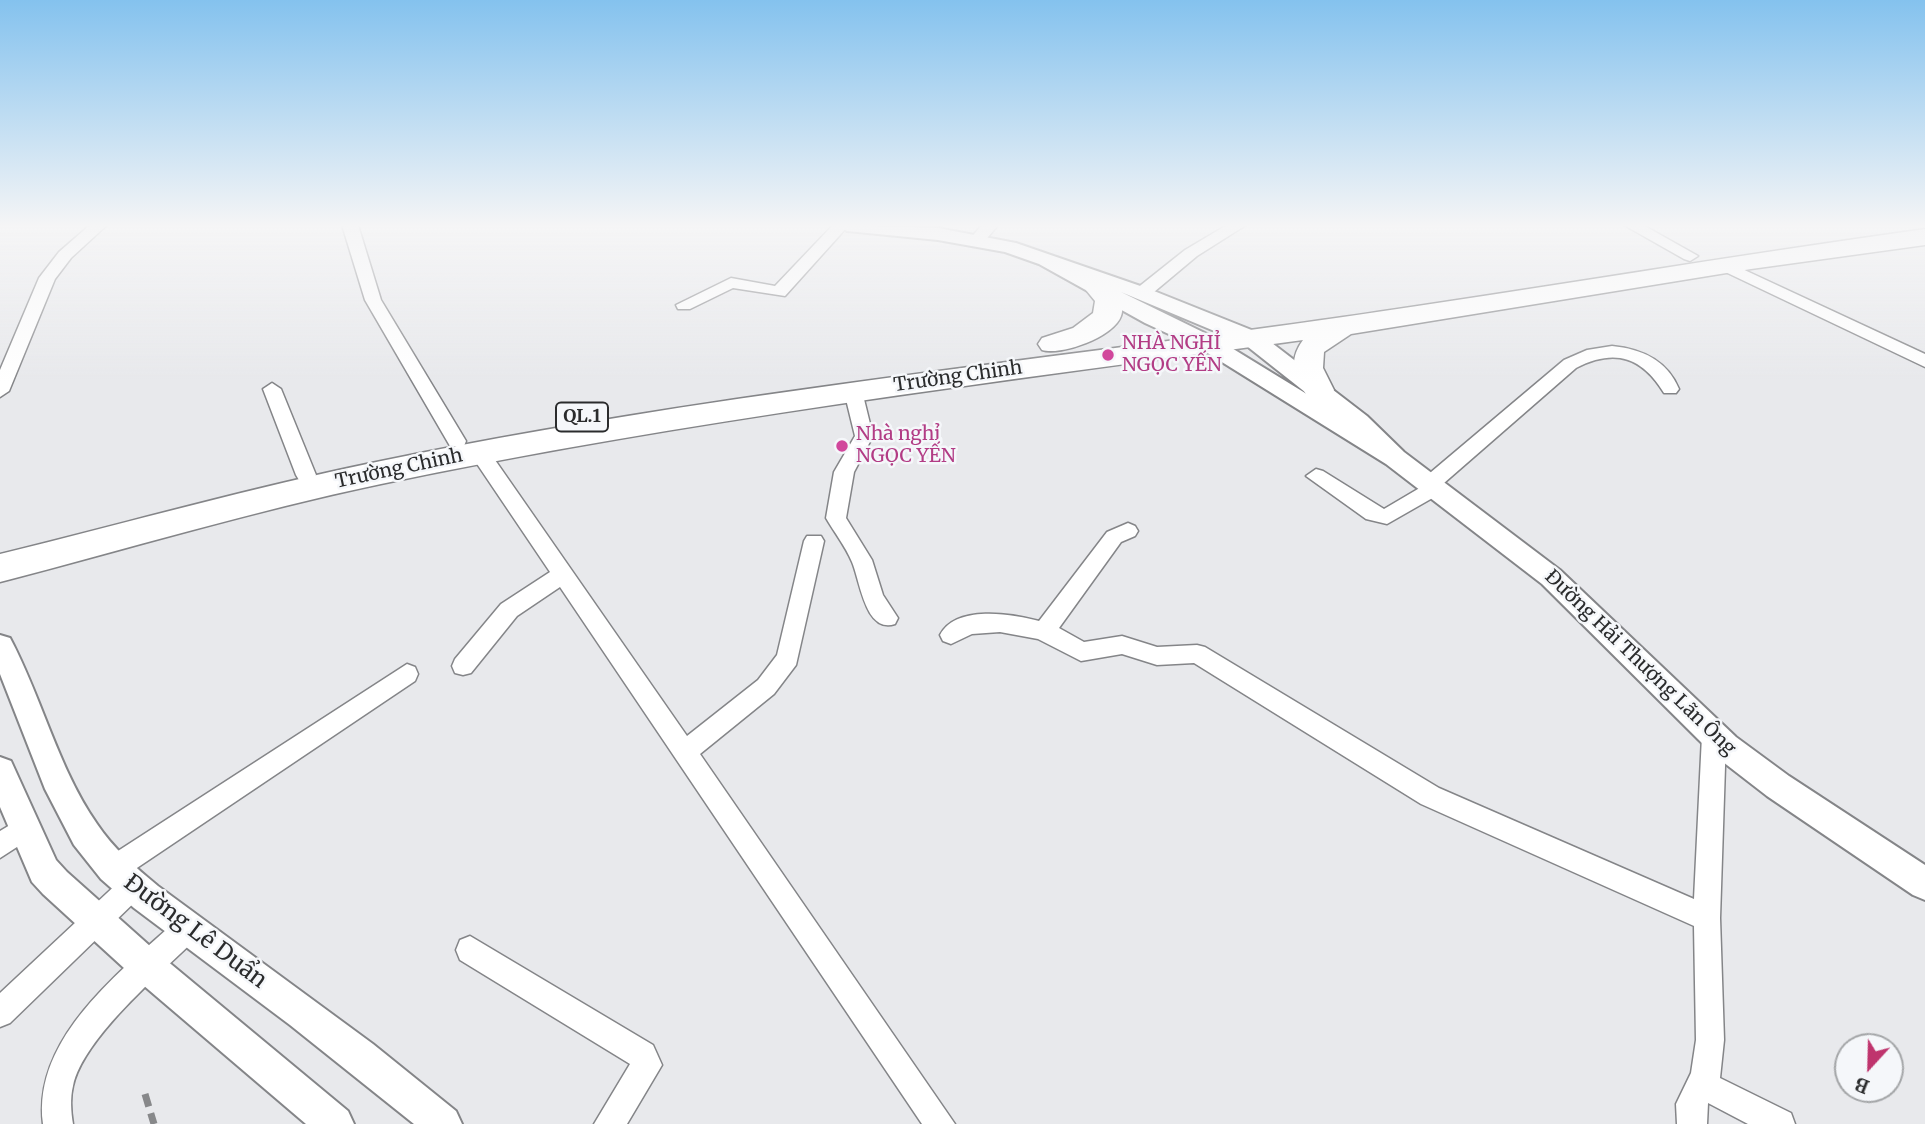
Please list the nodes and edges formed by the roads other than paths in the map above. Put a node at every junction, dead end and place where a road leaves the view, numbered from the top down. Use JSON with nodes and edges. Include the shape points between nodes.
{"nodes":[{"id":1,"x":47,"y":277,"type":"edge"},
{"id":2,"x":366,"y":277,"type":"edge"},
{"id":3,"x":794,"y":277,"type":"edge"},
{"id":4,"x":1077,"y":277,"type":"edge"},
{"id":5,"x":1096,"y":277,"type":"edge"},
{"id":6,"x":1161,"y":277,"type":"edge"},
{"id":7,"x":1556,"y":277,"type":"edge"},
{"id":8,"x":1645,"y":277,"type":"edge"},
{"id":9,"x":1749,"y":277,"type":"edge"},
{"id":10,"x":1100,"y":290,"type":"junction"},
{"id":11,"x":1142,"y":293,"type":"junction"},
{"id":12,"x":684,"y":305,"type":"dead end"},
{"id":13,"x":1343,"y":326,"type":"junction"},
{"id":14,"x":1173,"y":327,"type":"junction"},
{"id":15,"x":1210,"y":333,"type":"junction"},
{"id":16,"x":1251,"y":338,"type":"junction"},
{"id":17,"x":1052,"y":344,"type":"junction"},
{"id":18,"x":1925,"y":361,"type":"edge"},
{"id":19,"x":272,"y":389,"type":"dead end"},
{"id":20,"x":1670,"y":389,"type":"dead end"},
{"id":21,"x":1319,"y":390,"type":"junction"},
{"id":22,"x":0,"y":391,"type":"edge"},
{"id":23,"x":853,"y":391,"type":"junction"},
{"id":24,"x":468,"y":447,"type":"junction"},
{"id":25,"x":1395,"y":458,"type":"junction"},
{"id":26,"x":306,"y":475,"type":"junction"},
{"id":27,"x":1316,"y":476,"type":"dead end"},
{"id":28,"x":1433,"y":485,"type":"junction"},
{"id":29,"x":1128,"y":531,"type":"dead end"},
{"id":30,"x":814,"y":541,"type":"dead end"},
{"id":31,"x":0,"y":551,"type":"edge"},
{"id":32,"x":0,"y":568,"type":"edge"},
{"id":33,"x":562,"y":575,"type":"junction"},
{"id":34,"x":887,"y":618,"type":"dead end"},
{"id":35,"x":1044,"y":632,"type":"junction"},
{"id":36,"x":951,"y":635,"type":"dead end"},
{"id":37,"x":0,"y":646,"type":"edge"},
{"id":38,"x":463,"y":666,"type":"dead end"},
{"id":39,"x":407,"y":674,"type":"dead end"},
{"id":40,"x":1714,"y":736,"type":"junction"},
{"id":41,"x":685,"y":752,"type":"junction"},
{"id":42,"x":0,"y":771,"type":"edge"},
{"id":43,"x":13,"y":837,"type":"edge"},
{"id":44,"x":122,"y":878,"type":"junction"},
{"id":45,"x":1925,"y":884,"type":"edge"},
{"id":46,"x":1707,"y":918,"type":"junction"},
{"id":47,"x":95,"y":922,"type":"junction"},
{"id":48,"x":188,"y":928,"type":"junction"},
{"id":49,"x":471,"y":950,"type":"dead end"},
{"id":50,"x":148,"y":967,"type":"junction"},
{"id":51,"x":0,"y":1013,"type":"edge"},
{"id":52,"x":1701,"y":1084,"type":"junction"},
{"id":53,"x":58,"y":1124,"type":"edge"},
{"id":54,"x":335,"y":1124,"type":"edge"},
{"id":55,"x":443,"y":1124,"type":"edge"},
{"id":56,"x":609,"y":1124,"type":"edge"},
{"id":57,"x":940,"y":1124,"type":"edge"},
{"id":58,"x":1692,"y":1124,"type":"edge"},
{"id":59,"x":1780,"y":1124,"type":"edge"}],
"edges":[{"from":1,"to":22,"type":"street"},
{"from":2,"to":24,"type":"street","via":[[373,300]]},
{"from":3,"to":12,"type":"street","via":[[779,292],[730,283]]},
{"from":4,"to":10,"type":"street","name":"Đường Hải Thượng Lãn Ông"},
{"from":5,"to":11,"type":"street","name":"Đường Hải Thượng Lãn Ông"},
{"from":6,"to":11,"type":"street"},
{"from":7,"to":15,"type":"highway","name":"Trường Chinh","number":"QL.1"},
{"from":8,"to":13,"type":"highway","name":"Trường Chinh","number":"QL.1"},
{"from":9,"to":18,"type":"street"},
{"from":10,"to":14,"type":"street","name":"Đường Hải Thượng Lãn Ông"},
{"from":10,"to":17,"type":"highway","via":[[1110,299],[1107,316],[1083,334]]},
{"from":11,"to":15,"type":"street","name":"Đường Hải Thượng Lãn Ông"},
{"from":13,"to":16,"type":"highway","name":"Trường Chinh","number":"QL.1"},
{"from":13,"to":21,"type":"highway","via":[[1319,339],[1309,353],[1307,368]]},
{"from":14,"to":15,"type":"highway","name":"Trường Chinh","number":"QL.1"},
{"from":14,"to":17,"type":"highway","name":"Trường Chinh","number":"QL.1"},
{"from":15,"to":16,"type":"highway","name":"Trường Chinh","number":"QL.1"},
{"from":15,"to":23,"type":"highway","name":"Trường Chinh","number":"QL.1"},
{"from":15,"to":25,"type":"street","name":"Đường Hải Thượng Lãn Ông"},
{"from":16,"to":21,"type":"street","name":"Đường Hải Thượng Lãn Ông"},
{"from":17,"to":24,"type":"highway","name":"Trường Chinh","number":"QL.1","via":[[556,422]]},
{"from":19,"to":26,"type":"street"},
{"from":20,"to":28,"type":"street","via":[[1657,367],[1616,352],[1590,355],[1561,372]]},
{"from":21,"to":25,"type":"street","name":"Đường Hải Thượng Lãn Ông"},
{"from":23,"to":24,"type":"highway","name":"Trường Chinh","number":"QL.1"},
{"from":23,"to":34,"type":"street","via":[[864,436],[844,472],[836,518],[862,560],[870,592]]},
{"from":24,"to":26,"type":"highway","name":"Trường Chinh","number":"QL.1"},
{"from":24,"to":32,"type":"highway","name":"Trường Chinh","number":"QL.1"},
{"from":24,"to":33,"type":"street"},
{"from":25,"to":28,"type":"street","name":"Đường Hải Thượng Lãn Ông"},
{"from":26,"to":31,"type":"highway","name":"Trường Chinh","number":"QL.1"},
{"from":27,"to":28,"type":"street","via":[[1387,517]]},
{"from":28,"to":40,"type":"street","name":"Đường Hải Thượng Lãn Ông","via":[[1551,577]]},
{"from":29,"to":35,"type":"street","via":[[1114,537]]},
{"from":30,"to":41,"type":"street","via":[[788,658],[766,687]]},
{"from":33,"to":38,"type":"street","via":[[509,610]]},
{"from":33,"to":41,"type":"street"},
{"from":35,"to":36,"type":"street","via":[[992,622],[958,627]]},
{"from":35,"to":46,"type":"street","via":[[1081,652],[1122,645],[1157,656],[1197,654],[1430,796]]},
{"from":37,"to":44,"type":"street","name":"Đường Lê Duẩn","via":[[65,796],[86,835]]},
{"from":39,"to":44,"type":"street"},
{"from":40,"to":45,"type":"street","name":"Đường Hải Thượng Lãn Ông","via":[[1778,786]]},
{"from":40,"to":46,"type":"street"},
{"from":41,"to":57,"type":"street"},
{"from":42,"to":43,"type":"street"},
{"from":43,"to":47,"type":"street"},
{"from":44,"to":47,"type":"street"},
{"from":44,"to":48,"type":"street","name":"Đường Lê Duẩn"},
{"from":46,"to":52,"type":"street","via":[[1710,1040]]},
{"from":47,"to":50,"type":"street"},
{"from":47,"to":51,"type":"street"},
{"from":48,"to":50,"type":"street"},
{"from":48,"to":55,"type":"street","name":"Đường Lê Duẩn"},
{"from":49,"to":56,"type":"street","via":[[643,1055],[647,1065]]},
{"from":50,"to":53,"type":"street","via":[[70,1057],[58,1083]]},
{"from":50,"to":54,"type":"street"},
{"from":52,"to":58,"type":"street","via":[[1691,1104]]},
{"from":52,"to":59,"type":"street"}]}
